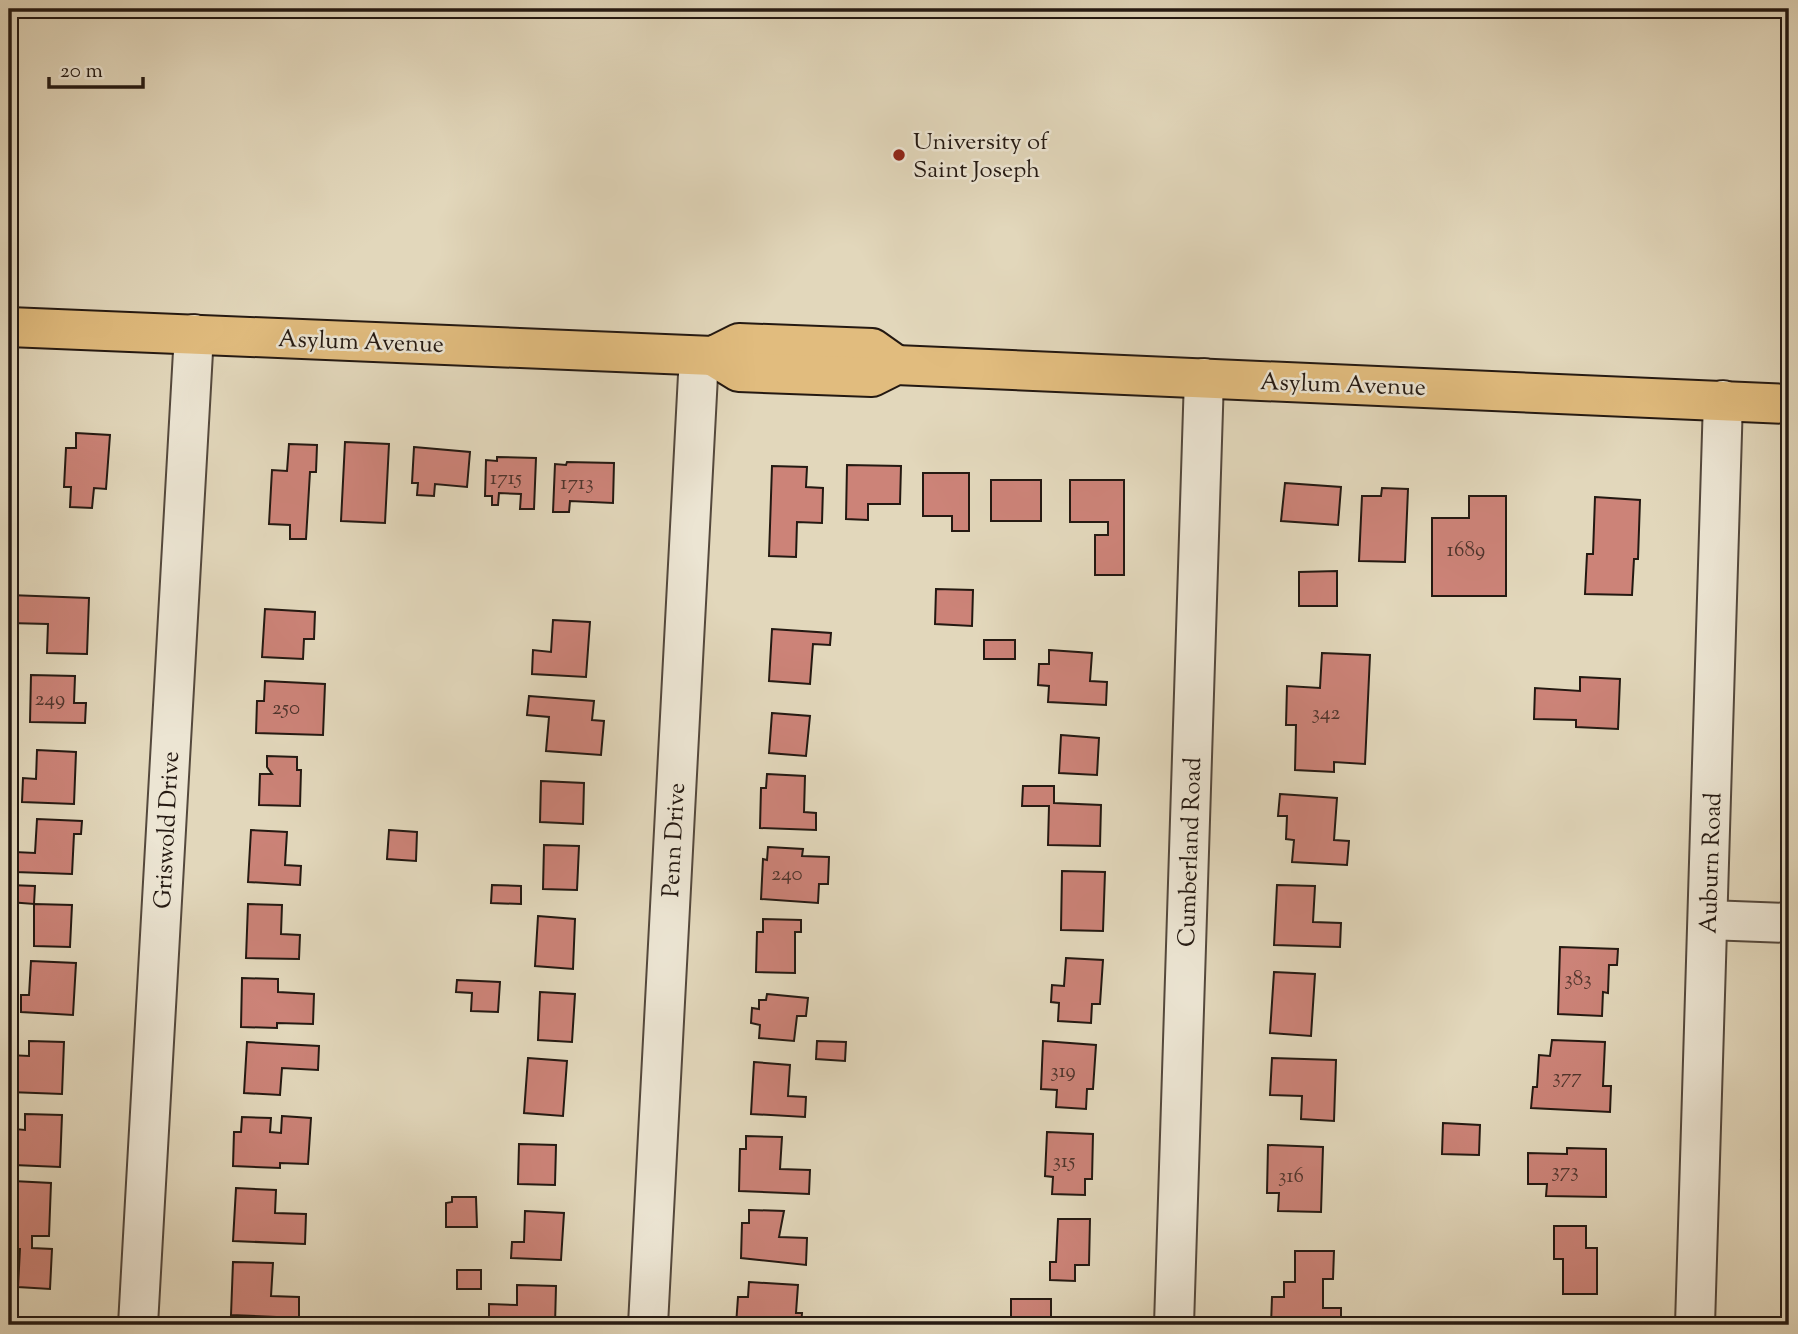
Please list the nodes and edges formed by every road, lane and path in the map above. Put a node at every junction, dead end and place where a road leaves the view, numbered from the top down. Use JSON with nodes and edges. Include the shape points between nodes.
{"nodes":[{"id":1,"x":9,"y":327,"type":"edge"},
{"id":2,"x":194,"y":334,"type":"junction"},
{"id":3,"x":706,"y":356,"type":"junction"},
{"id":4,"x":1205,"y":378,"type":"junction"},
{"id":5,"x":1723,"y":400,"type":"junction"},
{"id":6,"x":1789,"y":404,"type":"edge"},
{"id":7,"x":1708,"y":919,"type":"junction"},
{"id":8,"x":1789,"y":923,"type":"edge"},
{"id":9,"x":138,"y":1325,"type":"edge"},
{"id":10,"x":648,"y":1325,"type":"edge"},
{"id":11,"x":1174,"y":1325,"type":"edge"},
{"id":12,"x":1695,"y":1325,"type":"edge"}],
"edges":[{"from":1,"to":2,"type":"main road","name":"Asylum Avenue"},
{"from":2,"to":3,"type":"main road","name":"Asylum Avenue"},
{"from":2,"to":9,"type":"street","name":"Griswold Drive"},
{"from":3,"to":4,"type":"main road","name":"Asylum Avenue","via":[[739,344],[872,348],[896,365]]},
{"from":3,"to":10,"type":"street","name":"Penn Drive"},
{"from":4,"to":5,"type":"main road","name":"Asylum Avenue"},
{"from":4,"to":11,"type":"street","name":"Cumberland Road"},
{"from":5,"to":6,"type":"main road","name":"Asylum Avenue"},
{"from":5,"to":7,"type":"street","name":"Auburn Road"},
{"from":7,"to":8,"type":"street"},
{"from":7,"to":12,"type":"street","name":"Auburn Road"}]}
